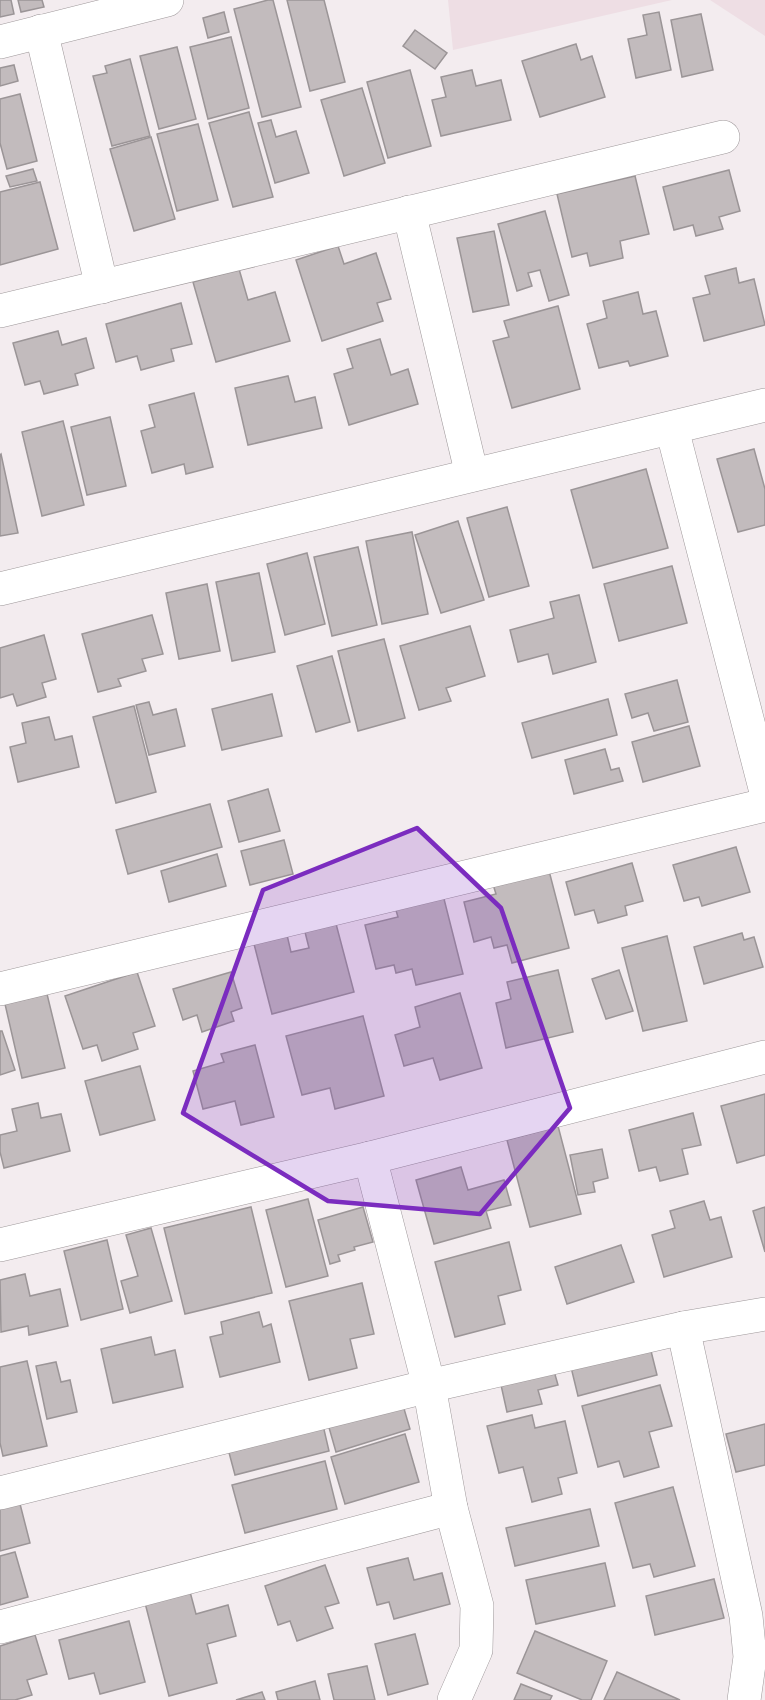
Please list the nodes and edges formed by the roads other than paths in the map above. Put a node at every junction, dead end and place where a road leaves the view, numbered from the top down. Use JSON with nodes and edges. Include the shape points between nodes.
{"nodes":[{"id":1,"x":167,"y":0,"type":"edge"},
{"id":2,"x":41,"y":32,"type":"junction"},
{"id":3,"x":0,"y":42,"type":"edge"},
{"id":4,"x":723,"y":137,"type":"dead end"},
{"id":5,"x":409,"y":212,"type":"junction"},
{"id":6,"x":102,"y":286,"type":"junction"},
{"id":7,"x":0,"y":311,"type":"edge"},
{"id":8,"x":765,"y":405,"type":"edge"},
{"id":9,"x":672,"y":429,"type":"junction"},
{"id":10,"x":472,"y":475,"type":"junction"},
{"id":11,"x":0,"y":589,"type":"edge"},
{"id":12,"x":753,"y":689,"type":"edge"},
{"id":13,"x":765,"y":788,"type":"edge"},
{"id":14,"x":765,"y":805,"type":"edge"},
{"id":15,"x":0,"y":989,"type":"edge"},
{"id":16,"x":765,"y":1058,"type":"edge"},
{"id":17,"x":370,"y":1158,"type":"junction"},
{"id":18,"x":0,"y":1245,"type":"edge"},
{"id":19,"x":765,"y":1314,"type":"edge"},
{"id":20,"x":682,"y":1328,"type":"junction"},
{"id":21,"x":429,"y":1386,"type":"junction"},
{"id":22,"x":0,"y":1493,"type":"edge"},
{"id":23,"x":451,"y":1508,"type":"junction"},
{"id":24,"x":0,"y":1627,"type":"edge"},
{"id":25,"x":454,"y":1700,"type":"edge"},
{"id":26,"x":744,"y":1700,"type":"edge"}],
"edges":[{"from":1,"to":2,"type":"street"},
{"from":2,"to":3,"type":"street"},
{"from":2,"to":6,"type":"street"},
{"from":4,"to":5,"type":"street"},
{"from":5,"to":6,"type":"street"},
{"from":5,"to":10,"type":"street"},
{"from":6,"to":7,"type":"street"},
{"from":8,"to":9,"type":"street"},
{"from":9,"to":10,"type":"street"},
{"from":9,"to":12,"type":"street"},
{"from":10,"to":11,"type":"street"},
{"from":12,"to":13,"type":"street"},
{"from":14,"to":15,"type":"street"},
{"from":16,"to":17,"type":"street"},
{"from":17,"to":18,"type":"street"},
{"from":17,"to":21,"type":"street"},
{"from":19,"to":20,"type":"street"},
{"from":20,"to":21,"type":"street"},
{"from":20,"to":26,"type":"street","via":[[746,1616],[750,1657]]},
{"from":21,"to":22,"type":"street"},
{"from":21,"to":23,"type":"street"},
{"from":23,"to":24,"type":"street"},
{"from":23,"to":25,"type":"street","via":[[477,1606],[476,1650]]}]}
